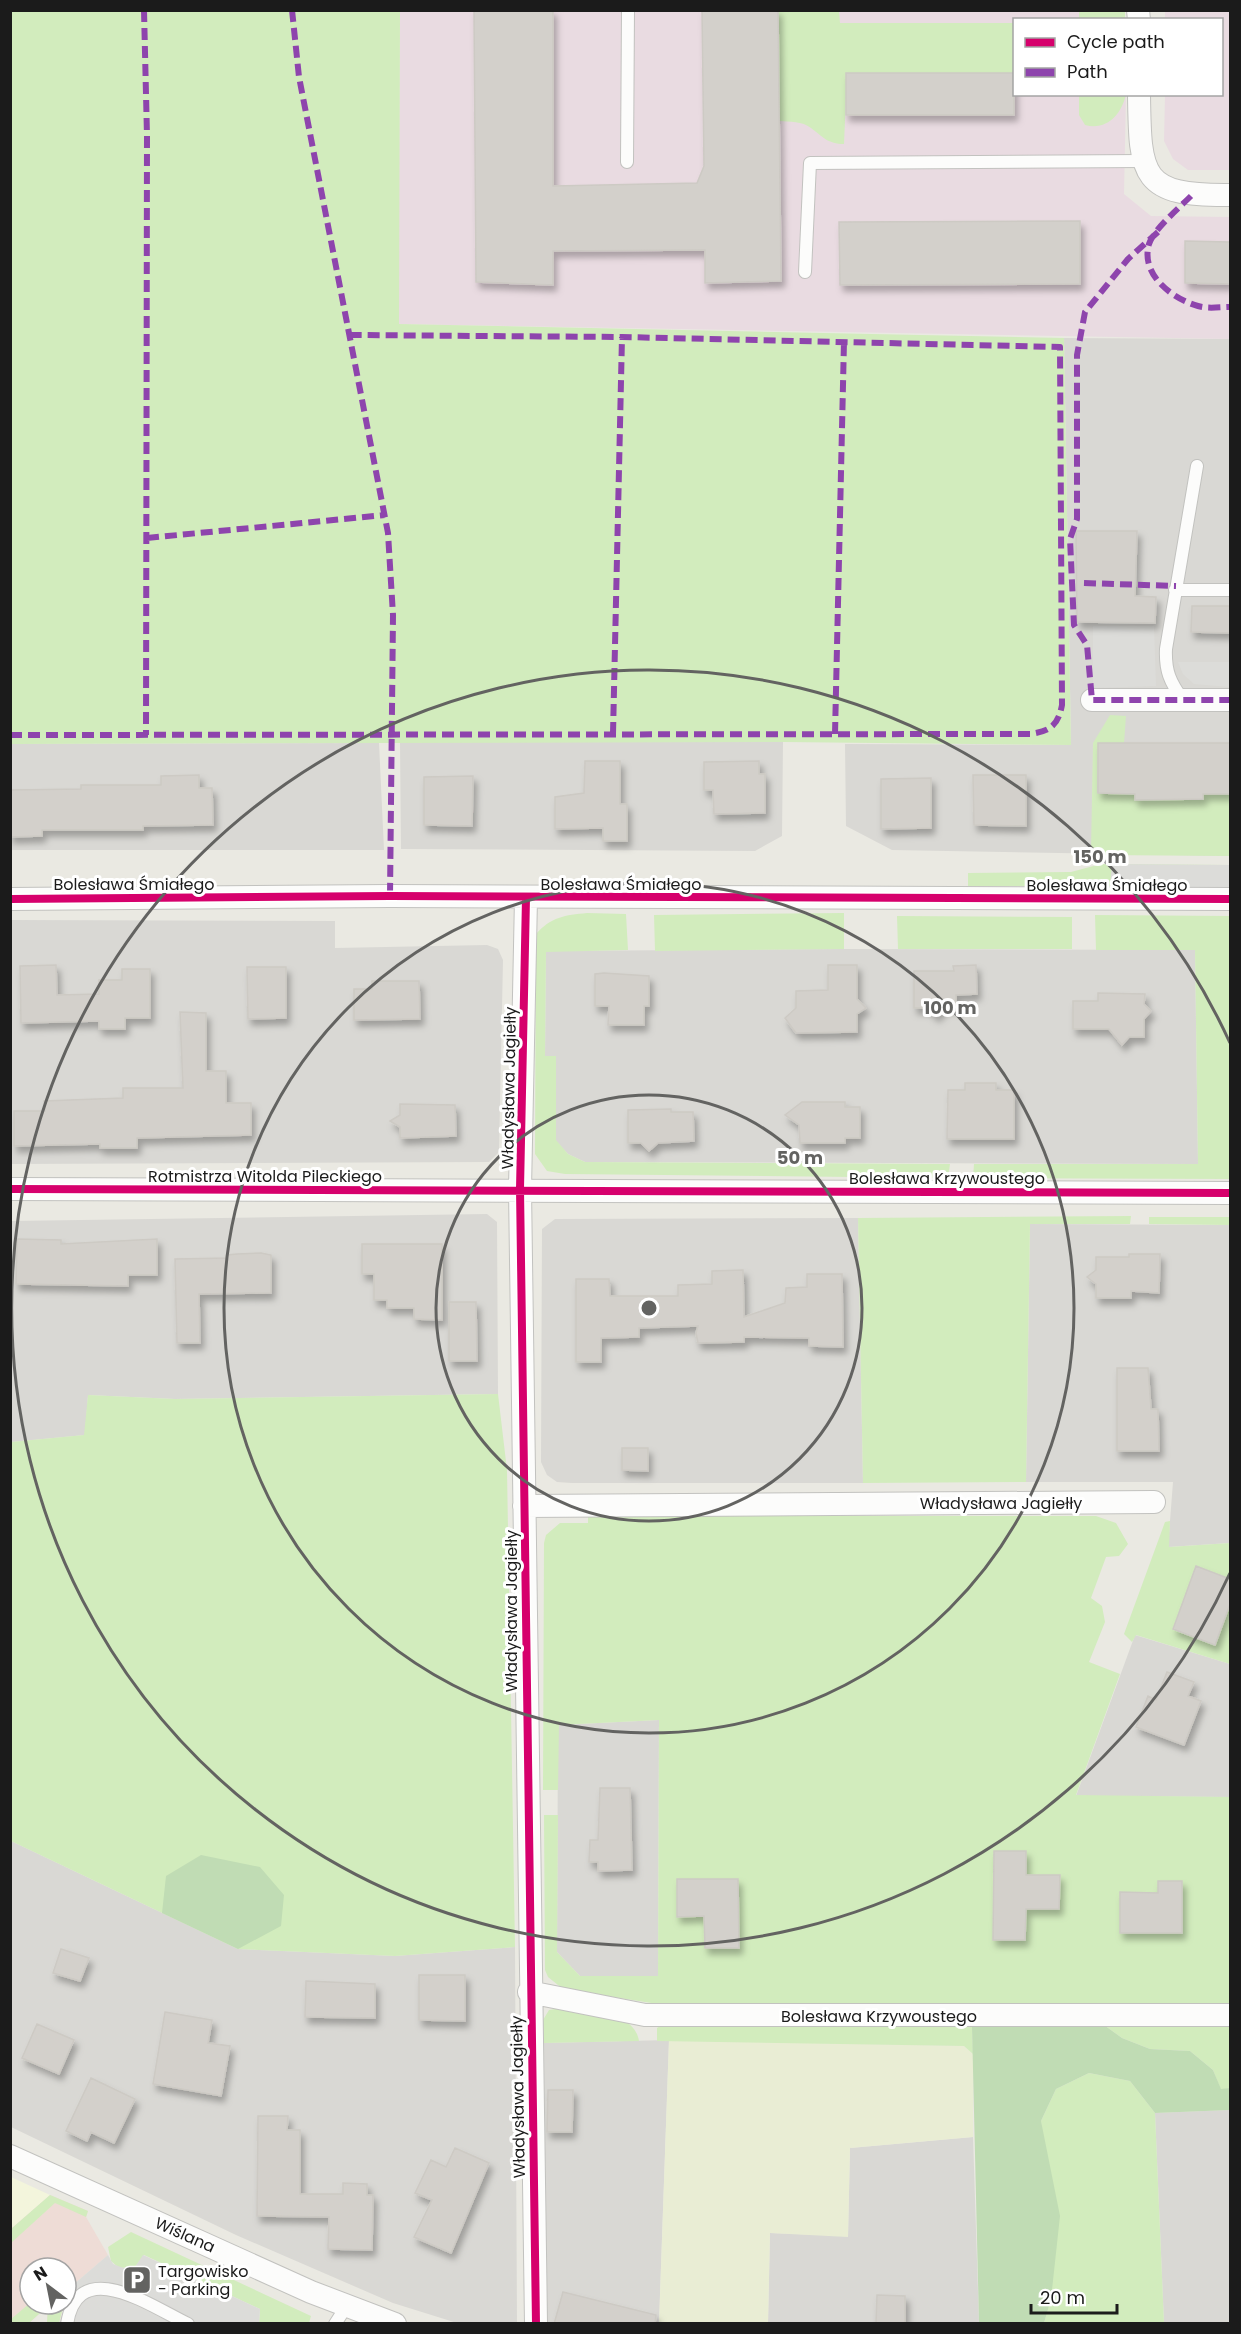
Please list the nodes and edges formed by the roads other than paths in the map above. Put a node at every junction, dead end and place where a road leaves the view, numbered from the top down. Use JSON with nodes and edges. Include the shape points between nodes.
{"nodes":[{"id":1,"x":628,"y":10,"type":"edge"},
{"id":2,"x":1139,"y":96,"type":"edge"},
{"id":3,"x":1143,"y":161,"type":"junction"},
{"id":4,"x":627,"y":162,"type":"dead end"},
{"id":5,"x":1230,"y":195,"type":"edge"},
{"id":6,"x":805,"y":272,"type":"dead end"},
{"id":7,"x":1197,"y":466,"type":"dead end"},
{"id":8,"x":1175,"y":590,"type":"junction"},
{"id":9,"x":1230,"y":590,"type":"edge"},
{"id":10,"x":1092,"y":700,"type":"dead end"},
{"id":11,"x":1183,"y":700,"type":"junction"},
{"id":12,"x":1230,"y":700,"type":"edge"},
{"id":13,"x":10,"y":898,"type":"edge"},
{"id":14,"x":526,"y":898,"type":"junction"},
{"id":15,"x":1230,"y":899,"type":"edge"},
{"id":16,"x":10,"y":1189,"type":"edge"},
{"id":17,"x":520,"y":1189,"type":"junction"},
{"id":18,"x":1230,"y":1193,"type":"edge"},
{"id":19,"x":1154,"y":1502,"type":"dead end"},
{"id":20,"x":524,"y":1506,"type":"junction"},
{"id":21,"x":529,"y":1992,"type":"junction"},
{"id":22,"x":1230,"y":2016,"type":"edge"},
{"id":23,"x":10,"y":2156,"type":"edge"},
{"id":24,"x":340,"y":2315,"type":"edge"},
{"id":25,"x":67,"y":2324,"type":"edge"},
{"id":26,"x":188,"y":2324,"type":"edge"},
{"id":27,"x":395,"y":2324,"type":"edge"},
{"id":28,"x":536,"y":2324,"type":"edge"}],
"edges":[{"from":1,"to":4,"type":"lane"},
{"from":2,"to":3,"type":"street"},
{"from":3,"to":5,"type":"street","via":[[1157,182],[1172,192],[1191,196]]},
{"from":3,"to":6,"type":"lane","via":[[810,163]]},
{"from":7,"to":8,"type":"lane"},
{"from":8,"to":9,"type":"lane"},
{"from":8,"to":11,"type":"lane","via":[[1165,667]]},
{"from":10,"to":11,"type":"street"},
{"from":11,"to":12,"type":"street"},
{"from":13,"to":14,"type":"street","name":"Bolesława Śmiałego"},
{"from":14,"to":15,"type":"street","name":"Bolesława Śmiałego"},
{"from":14,"to":17,"type":"street","name":"Władysława Jagiełły"},
{"from":16,"to":17,"type":"street","name":"Rotmistrza Witolda Pileckiego"},
{"from":17,"to":18,"type":"street","name":"Bolesława Krzywoustego"},
{"from":17,"to":20,"type":"street","name":"Władysława Jagiełły"},
{"from":19,"to":20,"type":"street","name":"Władysława Jagiełły"},
{"from":20,"to":21,"type":"street","name":"Władysława Jagiełły"},
{"from":21,"to":22,"type":"street","name":"Bolesława Krzywoustego","via":[[645,2015]]},
{"from":21,"to":28,"type":"street","name":"Władysława Jagiełły"},
{"from":23,"to":24,"type":"street","name":"Wiślana"},
{"from":24,"to":27,"type":"street","name":"Wiślana"},
{"from":25,"to":26,"type":"lane","via":[[78,2298],[99,2287],[117,2291]]}]}
